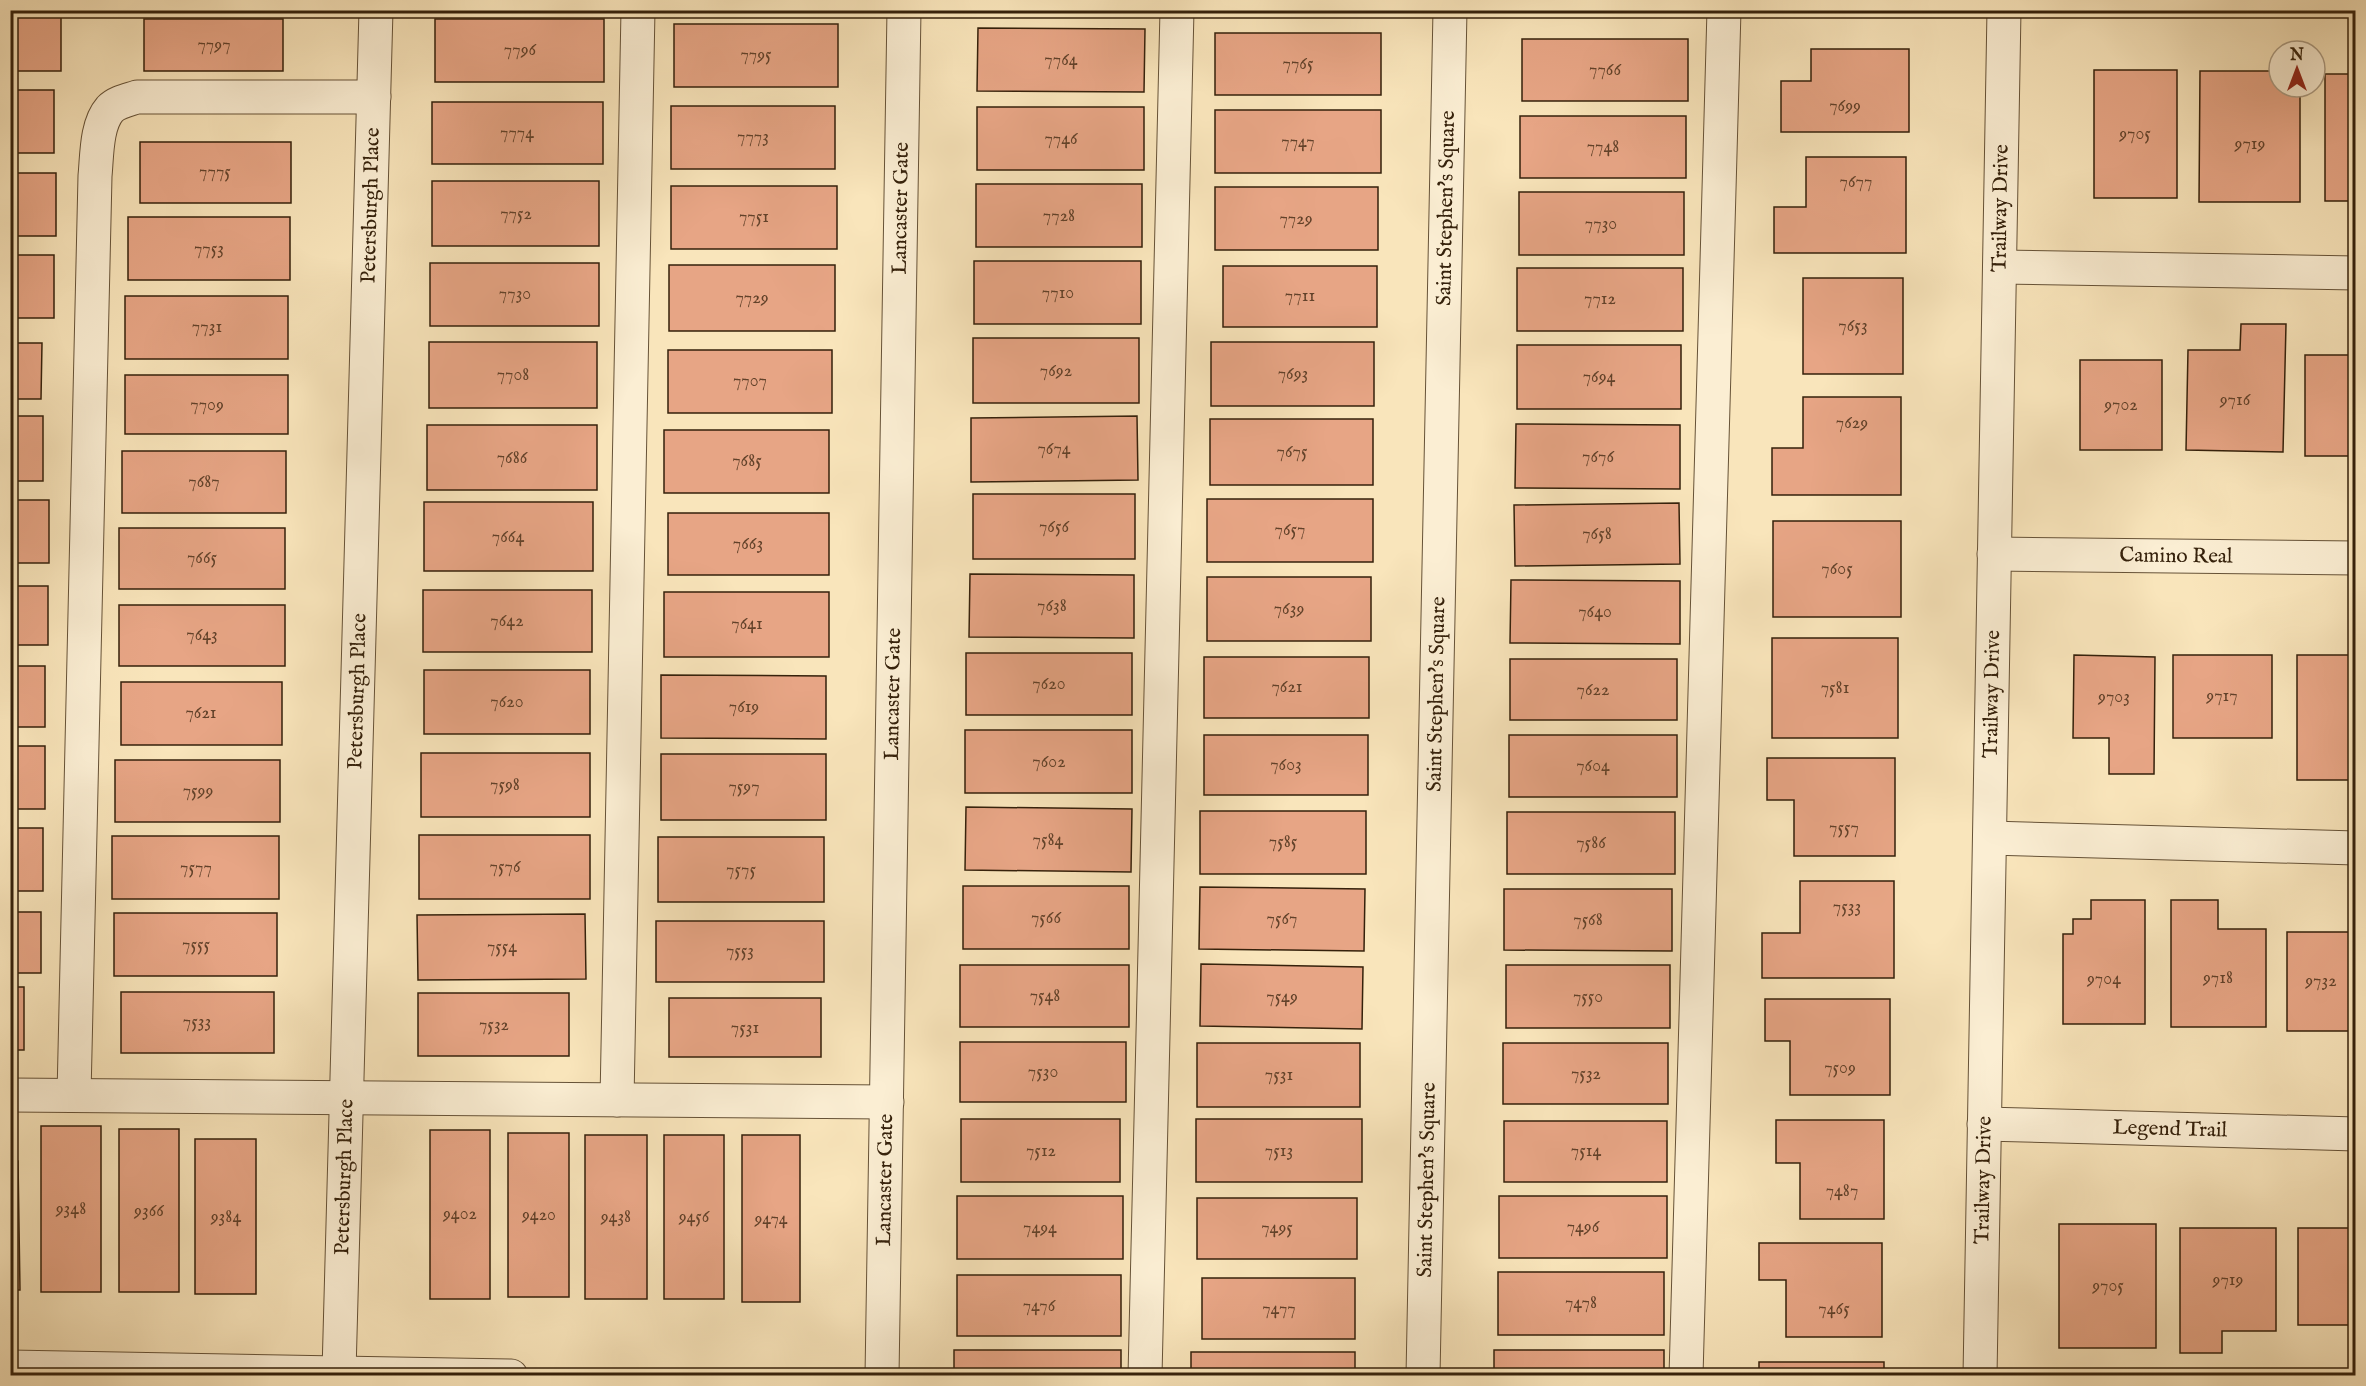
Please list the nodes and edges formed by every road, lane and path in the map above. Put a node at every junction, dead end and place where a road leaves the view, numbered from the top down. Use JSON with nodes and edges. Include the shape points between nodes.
{"nodes":[{"id":1,"x":376,"y":10,"type":"edge"},
{"id":2,"x":638,"y":10,"type":"edge"},
{"id":3,"x":904,"y":10,"type":"edge"},
{"id":4,"x":1176,"y":10,"type":"edge"},
{"id":5,"x":1450,"y":10,"type":"edge"},
{"id":6,"x":1724,"y":10,"type":"edge"},
{"id":7,"x":2004,"y":10,"type":"edge"},
{"id":8,"x":374,"y":97,"type":"junction"},
{"id":9,"x":2000,"y":267,"type":"junction"},
{"id":10,"x":2355,"y":273,"type":"edge"},
{"id":11,"x":1994,"y":554,"type":"junction"},
{"id":12,"x":2355,"y":558,"type":"edge"},
{"id":13,"x":1990,"y":838,"type":"junction"},
{"id":14,"x":2355,"y":848,"type":"edge"},
{"id":15,"x":10,"y":1095,"type":"edge"},
{"id":16,"x":74,"y":1095,"type":"junction"},
{"id":17,"x":346,"y":1097,"type":"junction"},
{"id":18,"x":616,"y":1100,"type":"junction"},
{"id":19,"x":887,"y":1102,"type":"junction"},
{"id":20,"x":1984,"y":1124,"type":"junction"},
{"id":21,"x":2355,"y":1134,"type":"edge"},
{"id":22,"x":10,"y":1367,"type":"edge"},
{"id":23,"x":339,"y":1372,"type":"junction"},
{"id":24,"x":511,"y":1376,"type":"edge"},
{"id":25,"x":882,"y":1376,"type":"edge"},
{"id":26,"x":1145,"y":1376,"type":"edge"},
{"id":27,"x":1423,"y":1376,"type":"edge"},
{"id":28,"x":1686,"y":1376,"type":"edge"},
{"id":29,"x":1980,"y":1376,"type":"edge"}],
"edges":[{"from":1,"to":8,"type":"street","name":"Petersburgh Place"},
{"from":2,"to":18,"type":"street"},
{"from":3,"to":19,"type":"street","name":"Lancaster Gate"},
{"from":4,"to":26,"type":"street"},
{"from":5,"to":27,"type":"street","name":"Saint Stephen's Square"},
{"from":6,"to":28,"type":"street"},
{"from":7,"to":9,"type":"street","name":"Trailway Drive"},
{"from":8,"to":16,"type":"street","via":[[137,97],[110,110],[102,128],[95,176]]},
{"from":8,"to":17,"type":"street","name":"Petersburgh Place"},
{"from":9,"to":10,"type":"street"},
{"from":9,"to":11,"type":"street","name":"Trailway Drive"},
{"from":11,"to":12,"type":"street","name":"Camino Real"},
{"from":11,"to":13,"type":"street","name":"Trailway Drive"},
{"from":13,"to":14,"type":"street"},
{"from":13,"to":20,"type":"street","name":"Trailway Drive"},
{"from":15,"to":16,"type":"street"},
{"from":16,"to":17,"type":"street"},
{"from":17,"to":18,"type":"street"},
{"from":17,"to":23,"type":"street","name":"Petersburgh Place"},
{"from":18,"to":19,"type":"street"},
{"from":19,"to":25,"type":"street","name":"Lancaster Gate"},
{"from":20,"to":21,"type":"street","name":"Legend Trail"},
{"from":20,"to":29,"type":"street","name":"Trailway Drive"},
{"from":22,"to":23,"type":"street"},
{"from":23,"to":24,"type":"street"}]}
